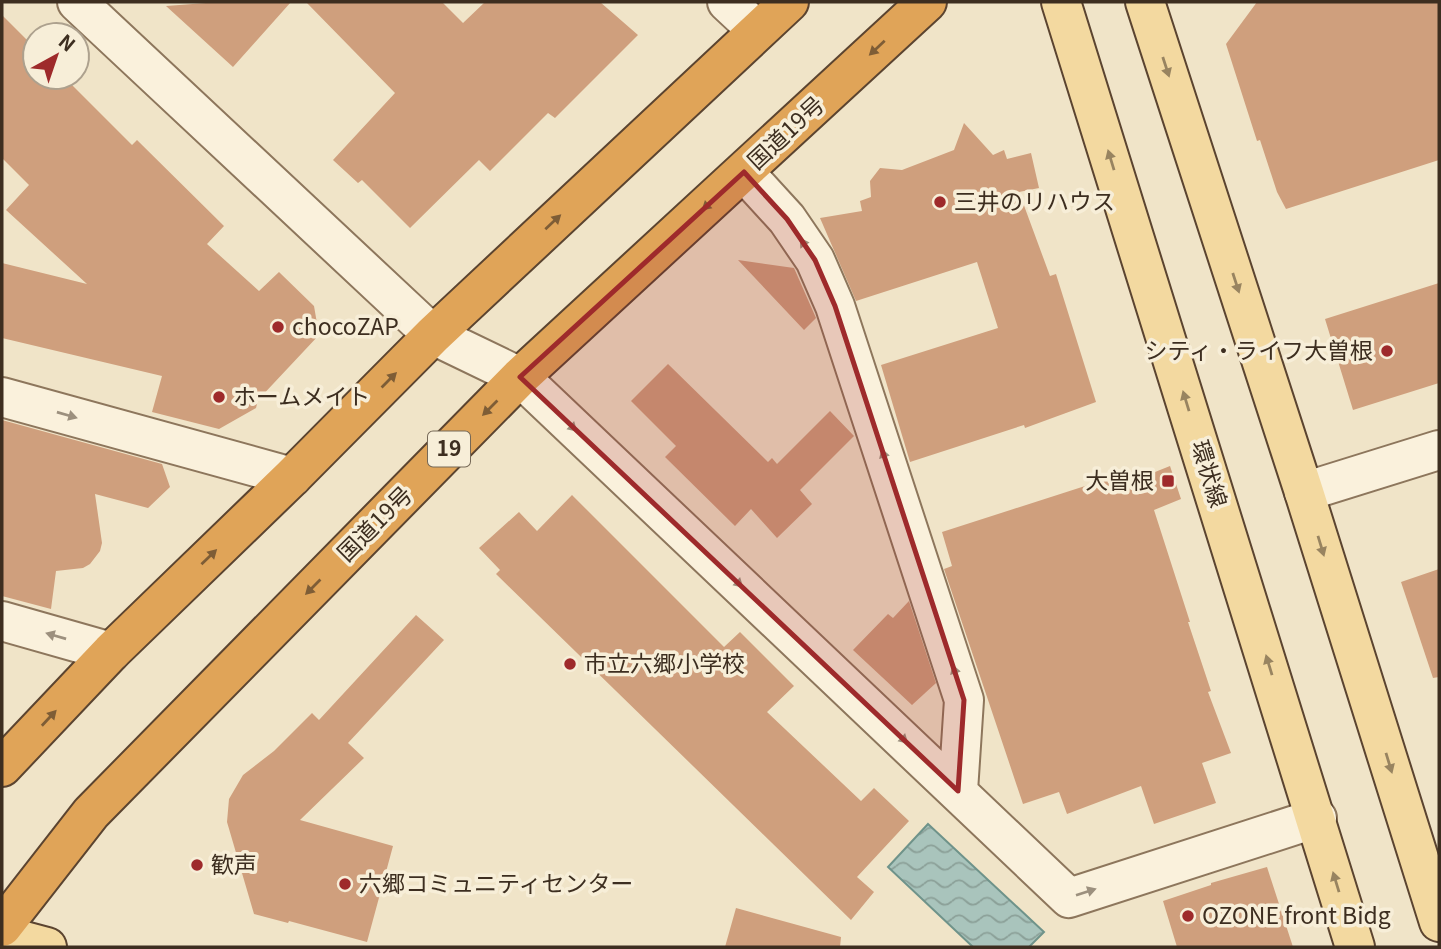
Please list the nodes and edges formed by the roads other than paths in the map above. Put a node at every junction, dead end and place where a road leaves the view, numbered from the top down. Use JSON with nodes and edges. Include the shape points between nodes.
{"nodes":[{"id":1,"x":77,"y":2,"type":"edge"},
{"id":2,"x":727,"y":2,"type":"edge"},
{"id":3,"x":789,"y":2,"type":"edge"},
{"id":4,"x":927,"y":2,"type":"edge"},
{"id":5,"x":1061,"y":2,"type":"edge"},
{"id":6,"x":1145,"y":2,"type":"edge"},
{"id":7,"x":757,"y":30,"type":"junction"},
{"id":8,"x":744,"y":172,"type":"junction"},
{"id":9,"x":433,"y":335,"type":"junction"},
{"id":10,"x":520,"y":377,"type":"junction"},
{"id":11,"x":2,"y":397,"type":"edge"},
{"id":12,"x":1439,"y":450,"type":"edge"},
{"id":13,"x":292,"y":477,"type":"junction"},
{"id":14,"x":1304,"y":492,"type":"junction"},
{"id":15,"x":2,"y":621,"type":"edge"},
{"id":16,"x":111,"y":652,"type":"junction"},
{"id":17,"x":2,"y":767,"type":"edge"},
{"id":18,"x":958,"y":791,"type":"junction"},
{"id":19,"x":1317,"y":818,"type":"junction"},
{"id":20,"x":1439,"y":922,"type":"edge"},
{"id":21,"x":2,"y":927,"type":"edge"},
{"id":22,"x":2,"y":935,"type":"edge"},
{"id":23,"x":47,"y":947,"type":"edge"},
{"id":24,"x":1356,"y":947,"type":"edge"}],
"edges":[{"from":1,"to":9,"type":"street"},
{"from":2,"to":7,"type":"street"},
{"from":3,"to":7,"type":"highway"},
{"from":4,"to":8,"type":"highway","name":"国道19号","number":"19","one_way":true},
{"from":19,"to":5,"type":"main road","name":"環状線","one_way":true},
{"from":6,"to":14,"type":"main road","one_way":true},
{"from":9,"to":7,"type":"highway","one_way":true},
{"from":8,"to":10,"type":"highway","name":"国道19号","number":"19","one_way":true},
{"from":18,"to":8,"type":"street","one_way":true,"via":[[964,700],[835,306],[815,260],[787,219]]},
{"from":9,"to":10,"type":"street"},
{"from":13,"to":9,"type":"highway","one_way":true},
{"from":10,"to":18,"type":"street","one_way":true},
{"from":10,"to":21,"type":"highway","name":"国道19号","number":"19","one_way":true,"via":[[91,813]]},
{"from":11,"to":13,"type":"street","one_way":true},
{"from":12,"to":14,"type":"street"},
{"from":16,"to":13,"type":"highway","one_way":true},
{"from":14,"to":20,"type":"main road","one_way":true},
{"from":16,"to":15,"type":"street","one_way":true},
{"from":17,"to":16,"type":"highway","one_way":true},
{"from":18,"to":19,"type":"street","one_way":true,"via":[[1069,898]]},
{"from":24,"to":19,"type":"main road","name":"環状線","one_way":true},
{"from":22,"to":23,"type":"main road"}]}
